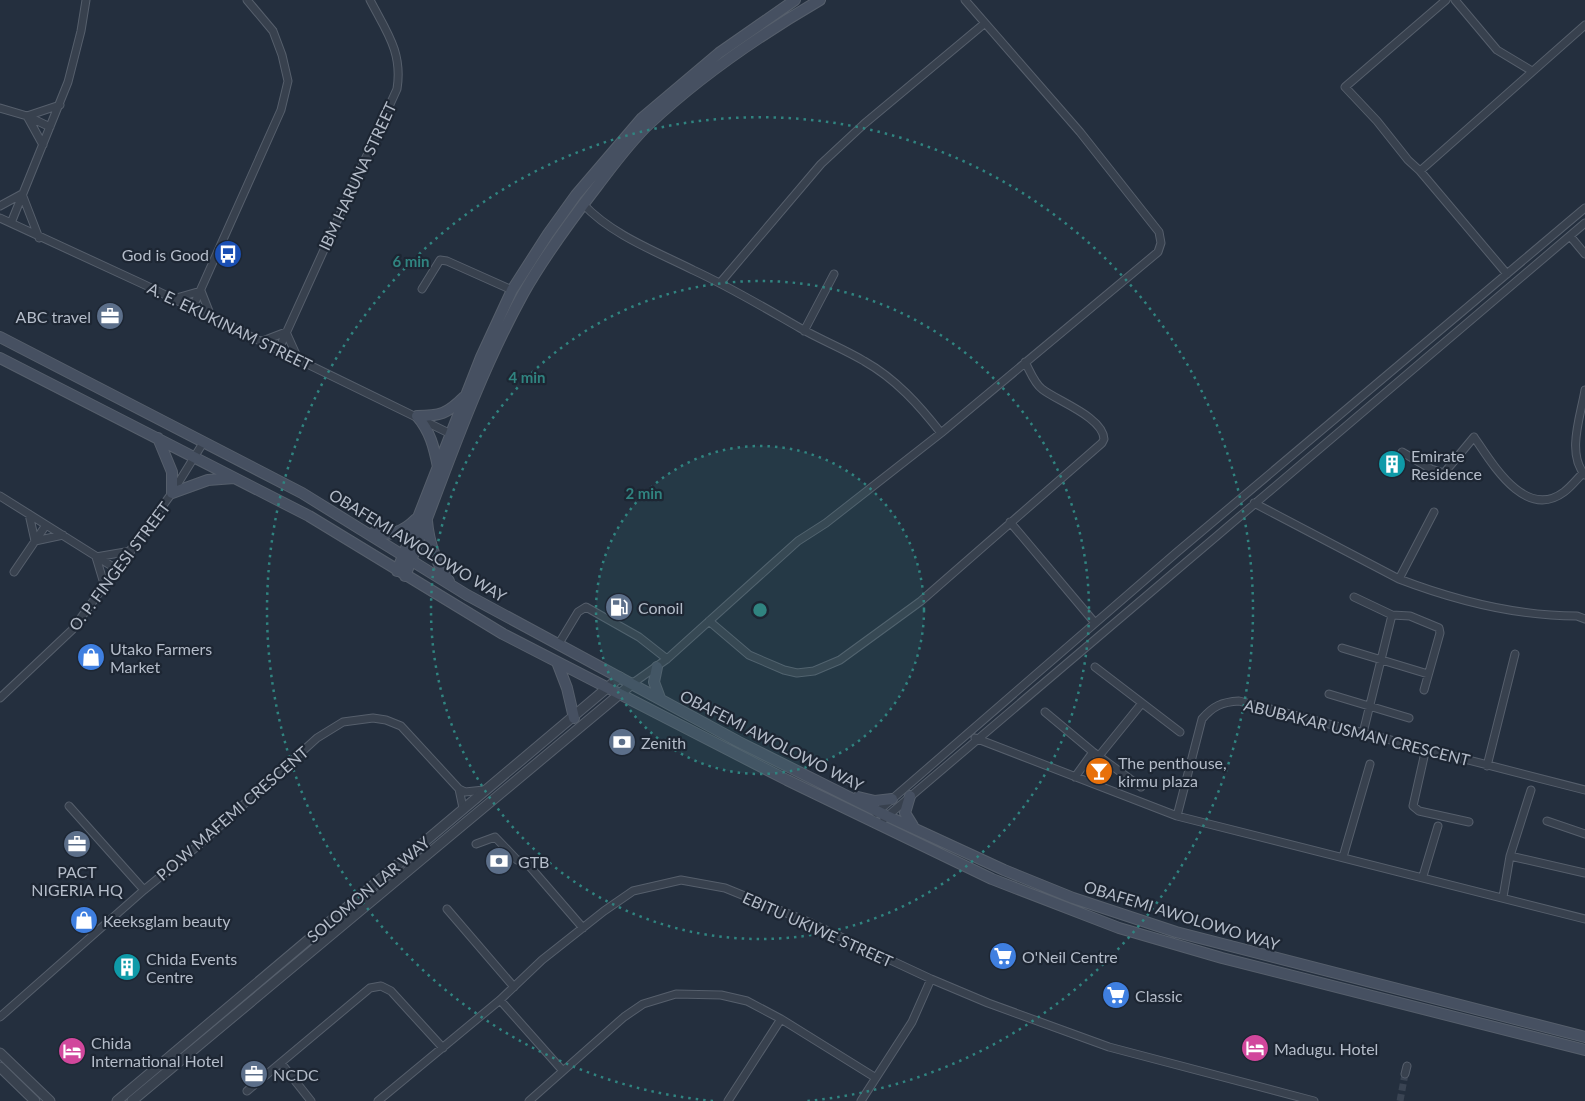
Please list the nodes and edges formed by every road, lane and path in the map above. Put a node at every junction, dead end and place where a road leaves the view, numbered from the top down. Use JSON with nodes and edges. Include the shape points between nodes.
{"nodes":[{"id":1,"x":86,"y":0,"type":"edge"},
{"id":2,"x":247,"y":0,"type":"edge"},
{"id":3,"x":370,"y":0,"type":"edge"},
{"id":4,"x":795,"y":0,"type":"edge"},
{"id":5,"x":820,"y":0,"type":"edge"},
{"id":6,"x":965,"y":0,"type":"edge"},
{"id":7,"x":1446,"y":0,"type":"edge"},
{"id":8,"x":1455,"y":0,"type":"edge"},
{"id":9,"x":985,"y":23,"type":"junction"},
{"id":10,"x":1585,"y":25,"type":"edge"},
{"id":11,"x":1532,"y":71,"type":"junction"},
{"id":12,"x":60,"y":105,"type":"junction"},
{"id":13,"x":663,"y":106,"type":"junction"},
{"id":14,"x":0,"y":108,"type":"edge"},
{"id":15,"x":27,"y":116,"type":"junction"},
{"id":16,"x":50,"y":127,"type":"junction"},
{"id":17,"x":43,"y":145,"type":"junction"},
{"id":18,"x":1420,"y":171,"type":"junction"},
{"id":19,"x":22,"y":194,"type":"junction"},
{"id":20,"x":583,"y":204,"type":"junction"},
{"id":21,"x":0,"y":206,"type":"edge"},
{"id":22,"x":1585,"y":208,"type":"edge"},
{"id":23,"x":0,"y":218,"type":"edge"},
{"id":24,"x":11,"y":223,"type":"junction"},
{"id":25,"x":1585,"y":223,"type":"edge"},
{"id":26,"x":1570,"y":236,"type":"junction"},
{"id":27,"x":39,"y":238,"type":"junction"},
{"id":28,"x":1550,"y":238,"type":"junction"},
{"id":29,"x":1558,"y":247,"type":"junction"},
{"id":30,"x":1585,"y":254,"type":"edge"},
{"id":31,"x":834,"y":274,"type":"dead end"},
{"id":32,"x":1507,"y":274,"type":"junction"},
{"id":33,"x":720,"y":282,"type":"junction"},
{"id":34,"x":422,"y":290,"type":"dead end"},
{"id":35,"x":512,"y":290,"type":"junction"},
{"id":36,"x":201,"y":291,"type":"junction"},
{"id":37,"x":173,"y":299,"type":"junction"},
{"id":38,"x":192,"y":309,"type":"junction"},
{"id":39,"x":212,"y":318,"type":"junction"},
{"id":40,"x":804,"y":331,"type":"junction"},
{"id":41,"x":286,"y":332,"type":"junction"},
{"id":42,"x":0,"y":337,"type":"edge"},
{"id":43,"x":260,"y":342,"type":"junction"},
{"id":44,"x":278,"y":351,"type":"junction"},
{"id":45,"x":0,"y":358,"type":"edge"},
{"id":46,"x":300,"y":361,"type":"junction"},
{"id":47,"x":1025,"y":362,"type":"junction"},
{"id":48,"x":1585,"y":390,"type":"edge"},
{"id":49,"x":466,"y":394,"type":"junction"},
{"id":50,"x":416,"y":416,"type":"junction"},
{"id":51,"x":941,"y":434,"type":"junction"},
{"id":52,"x":455,"y":435,"type":"junction"},
{"id":53,"x":158,"y":438,"type":"junction"},
{"id":54,"x":203,"y":443,"type":"junction"},
{"id":55,"x":1402,"y":452,"type":"dead end"},
{"id":56,"x":195,"y":458,"type":"junction"},
{"id":57,"x":438,"y":468,"type":"junction"},
{"id":58,"x":1584,"y":474,"type":"edge"},
{"id":59,"x":235,"y":478,"type":"junction"},
{"id":60,"x":172,"y":493,"type":"junction"},
{"id":61,"x":0,"y":496,"type":"edge"},
{"id":62,"x":1254,"y":503,"type":"junction"},
{"id":63,"x":1434,"y":512,"type":"dead end"},
{"id":64,"x":29,"y":514,"type":"junction"},
{"id":65,"x":423,"y":516,"type":"junction"},
{"id":66,"x":1010,"y":522,"type":"junction"},
{"id":67,"x":46,"y":524,"type":"junction"},
{"id":68,"x":368,"y":532,"type":"junction"},
{"id":69,"x":63,"y":535,"type":"junction"},
{"id":70,"x":35,"y":541,"type":"junction"},
{"id":71,"x":131,"y":551,"type":"junction"},
{"id":72,"x":96,"y":557,"type":"junction"},
{"id":73,"x":407,"y":558,"type":"junction"},
{"id":74,"x":118,"y":570,"type":"junction"},
{"id":75,"x":14,"y":572,"type":"dead end"},
{"id":76,"x":401,"y":574,"type":"junction"},
{"id":77,"x":1399,"y":579,"type":"junction"},
{"id":78,"x":453,"y":586,"type":"junction"},
{"id":79,"x":105,"y":587,"type":"junction"},
{"id":80,"x":1354,"y":597,"type":"dead end"},
{"id":81,"x":1392,"y":615,"type":"junction"},
{"id":82,"x":1585,"y":620,"type":"edge"},
{"id":83,"x":709,"y":621,"type":"junction"},
{"id":84,"x":1095,"y":623,"type":"junction"},
{"id":85,"x":558,"y":645,"type":"junction"},
{"id":86,"x":1342,"y":648,"type":"dead end"},
{"id":87,"x":1516,"y":654,"type":"dead end"},
{"id":88,"x":667,"y":659,"type":"junction"},
{"id":89,"x":1380,"y":661,"type":"junction"},
{"id":90,"x":557,"y":662,"type":"junction"},
{"id":91,"x":657,"y":667,"type":"junction"},
{"id":92,"x":1095,"y":667,"type":"dead end"},
{"id":93,"x":1428,"y":674,"type":"junction"},
{"id":94,"x":620,"y":677,"type":"junction"},
{"id":95,"x":633,"y":683,"type":"junction"},
{"id":96,"x":608,"y":688,"type":"junction"},
{"id":97,"x":1424,"y":690,"type":"dead end"},
{"id":98,"x":621,"y":694,"type":"junction"},
{"id":99,"x":1330,"y":694,"type":"dead end"},
{"id":100,"x":0,"y":698,"type":"edge"},
{"id":101,"x":661,"y":699,"type":"junction"},
{"id":102,"x":1142,"y":703,"type":"junction"},
{"id":103,"x":1369,"y":707,"type":"junction"},
{"id":104,"x":1045,"y":712,"type":"dead end"},
{"id":105,"x":574,"y":718,"type":"junction"},
{"id":106,"x":1409,"y":718,"type":"dead end"},
{"id":107,"x":1180,"y":732,"type":"dead end"},
{"id":108,"x":1363,"y":734,"type":"junction"},
{"id":109,"x":968,"y":735,"type":"junction"},
{"id":110,"x":977,"y":738,"type":"junction"},
{"id":111,"x":1426,"y":748,"type":"junction"},
{"id":112,"x":1096,"y":754,"type":"junction"},
{"id":113,"x":1370,"y":764,"type":"dead end"},
{"id":114,"x":1488,"y":766,"type":"junction"},
{"id":115,"x":1074,"y":777,"type":"junction"},
{"id":116,"x":1141,"y":787,"type":"dead end"},
{"id":117,"x":459,"y":789,"type":"junction"},
{"id":118,"x":484,"y":790,"type":"junction"},
{"id":119,"x":1531,"y":790,"type":"dead end"},
{"id":120,"x":1585,"y":790,"type":"edge"},
{"id":121,"x":839,"y":792,"type":"junction"},
{"id":122,"x":910,"y":796,"type":"junction"},
{"id":123,"x":892,"y":799,"type":"junction"},
{"id":124,"x":70,"y":806,"type":"dead end"},
{"id":125,"x":463,"y":808,"type":"junction"},
{"id":126,"x":882,"y":813,"type":"junction"},
{"id":127,"x":1177,"y":816,"type":"junction"},
{"id":128,"x":1547,"y":821,"type":"dead end"},
{"id":129,"x":872,"y":822,"type":"junction"},
{"id":130,"x":1469,"y":822,"type":"dead end"},
{"id":131,"x":1438,"y":826,"type":"dead end"},
{"id":132,"x":918,"y":830,"type":"junction"},
{"id":133,"x":1585,"y":834,"type":"edge"},
{"id":134,"x":476,"y":844,"type":"dead end"},
{"id":135,"x":1510,"y":856,"type":"junction"},
{"id":136,"x":1344,"y":857,"type":"junction"},
{"id":137,"x":1585,"y":873,"type":"edge"},
{"id":138,"x":1423,"y":876,"type":"junction"},
{"id":139,"x":144,"y":890,"type":"junction"},
{"id":140,"x":1502,"y":897,"type":"junction"},
{"id":141,"x":447,"y":909,"type":"dead end"},
{"id":142,"x":1585,"y":919,"type":"edge"},
{"id":143,"x":583,"y":928,"type":"junction"},
{"id":144,"x":931,"y":979,"type":"junction"},
{"id":145,"x":514,"y":987,"type":"junction"},
{"id":146,"x":500,"y":1000,"type":"junction"},
{"id":147,"x":0,"y":1017,"type":"edge"},
{"id":148,"x":781,"y":1019,"type":"junction"},
{"id":149,"x":1585,"y":1037,"type":"edge"},
{"id":150,"x":443,"y":1048,"type":"junction"},
{"id":151,"x":1585,"y":1050,"type":"edge"},
{"id":152,"x":0,"y":1053,"type":"edge"},
{"id":153,"x":281,"y":1063,"type":"junction"},
{"id":154,"x":1407,"y":1066,"type":"dead end"},
{"id":155,"x":0,"y":1067,"type":"edge"},
{"id":156,"x":563,"y":1071,"type":"junction"},
{"id":157,"x":1405,"y":1074,"type":"tunnel mouth"},
{"id":158,"x":876,"y":1078,"type":"junction"},
{"id":159,"x":247,"y":1091,"type":"dead end"},
{"id":160,"x":33,"y":1100,"type":"edge"},
{"id":161,"x":50,"y":1101,"type":"edge"},
{"id":162,"x":117,"y":1101,"type":"edge"},
{"id":163,"x":132,"y":1101,"type":"edge"},
{"id":164,"x":311,"y":1101,"type":"edge"},
{"id":165,"x":378,"y":1101,"type":"edge"},
{"id":166,"x":529,"y":1101,"type":"edge"},
{"id":167,"x":728,"y":1101,"type":"edge"},
{"id":168,"x":861,"y":1101,"type":"edge"},
{"id":169,"x":1314,"y":1101,"type":"edge"}],
"edges":[{"from":1,"to":12,"type":"street","via":[[73,67]]},
{"from":2,"to":36,"type":"street","via":[[273,31],[288,81],[281,110]]},
{"from":3,"to":41,"type":"street","name":"IBM HARUNA STREET","via":[[397,51],[400,71],[397,89]]},
{"from":4,"to":13,"type":"main road","via":[[719,52]]},
{"from":5,"to":13,"type":"main road","via":[[785,20]]},
{"from":6,"to":9,"type":"street"},
{"from":7,"to":18,"type":"street","via":[[1345,87]]},
{"from":8,"to":11,"type":"street","via":[[1497,50]]},
{"from":9,"to":33,"type":"street","via":[[821,164]]},
{"from":9,"to":47,"type":"street","via":[[1080,132],[1161,237],[1158,252]]},
{"from":10,"to":11,"type":"street"},
{"from":11,"to":18,"type":"street"},
{"from":12,"to":15,"type":"street"},
{"from":12,"to":16,"type":"street"},
{"from":13,"to":20,"type":"main road"},
{"from":13,"to":35,"type":"main road","via":[[642,118],[576,195]]},
{"from":14,"to":15,"type":"street"},
{"from":15,"to":16,"type":"street"},
{"from":15,"to":17,"type":"street"},
{"from":16,"to":17,"type":"street"},
{"from":17,"to":19,"type":"street"},
{"from":18,"to":32,"type":"street"},
{"from":19,"to":21,"type":"street"},
{"from":19,"to":24,"type":"street"},
{"from":19,"to":27,"type":"street"},
{"from":20,"to":33,"type":"street","via":[[596,218],[627,237]]},
{"from":20,"to":52,"type":"main road","via":[[557,238],[522,296]]},
{"from":22,"to":28,"type":"street"},
{"from":23,"to":24,"type":"street","name":"A. E. EKUKINAM STREET"},
{"from":24,"to":27,"type":"street","name":"A. E. EKUKINAM STREET"},
{"from":25,"to":26,"type":"street"},
{"from":26,"to":29,"type":"street"},
{"from":26,"to":30,"type":"street"},
{"from":27,"to":37,"type":"street","name":"A. E. EKUKINAM STREET"},
{"from":28,"to":29,"type":"street"},
{"from":28,"to":32,"type":"street"},
{"from":29,"to":62,"type":"street"},
{"from":31,"to":40,"type":"street"},
{"from":32,"to":84,"type":"street"},
{"from":33,"to":40,"type":"street"},
{"from":34,"to":35,"type":"street","via":[[440,260]]},
{"from":35,"to":49,"type":"main road"},
{"from":36,"to":37,"type":"street"},
{"from":36,"to":38,"type":"street"},
{"from":36,"to":39,"type":"street"},
{"from":37,"to":38,"type":"street","name":"A. E. EKUKINAM STREET"},
{"from":38,"to":39,"type":"street","name":"A. E. EKUKINAM STREET"},
{"from":39,"to":43,"type":"street","name":"A. E. EKUKINAM STREET"},
{"from":40,"to":51,"type":"street","via":[[864,361],[897,384],[920,406]]},
{"from":41,"to":43,"type":"street"},
{"from":41,"to":44,"type":"street","name":"IBM HARUNA STREET"},
{"from":41,"to":46,"type":"street"},
{"from":42,"to":54,"type":"main road","name":"OBAFEMI AWOLOWO WAY"},
{"from":43,"to":44,"type":"street","name":"A. E. EKUKINAM STREET"},
{"from":44,"to":46,"type":"street","name":"A. E. EKUKINAM STREET"},
{"from":45,"to":53,"type":"main road","name":"OBAFEMI AWOLOWO WAY"},
{"from":46,"to":50,"type":"street","name":"A. E. EKUKINAM STREET"},
{"from":47,"to":51,"type":"street"},
{"from":47,"to":66,"type":"street","via":[[1042,389],[1090,418],[1104,439]]},
{"from":48,"to":58,"type":"street","via":[[1575,447],[1578,468]]},
{"from":49,"to":50,"type":"main road","via":[[448,412]]},
{"from":49,"to":52,"type":"main road"},
{"from":50,"to":52,"type":"street","name":"A. E. EKUKINAM STREET"},
{"from":50,"to":57,"type":"main road","via":[[431,436]]},
{"from":51,"to":83,"type":"street","via":[[798,542]]},
{"from":52,"to":57,"type":"main road"},
{"from":52,"to":65,"type":"main road"},
{"from":53,"to":56,"type":"main road","name":"OBAFEMI AWOLOWO WAY"},
{"from":53,"to":60,"type":"main road","via":[[172,472]]},
{"from":54,"to":56,"type":"street","name":"O. P. FINGESI STREET"},
{"from":54,"to":68,"type":"main road","name":"OBAFEMI AWOLOWO WAY","via":[[278,480]]},
{"from":55,"to":58,"type":"street","via":[[1444,473],[1474,437],[1510,485],[1526,497],[1544,500],[1562,493]]},
{"from":56,"to":59,"type":"main road","name":"OBAFEMI AWOLOWO WAY"},
{"from":56,"to":60,"type":"street","name":"O. P. FINGESI STREET"},
{"from":57,"to":65,"type":"main road"},
{"from":59,"to":60,"type":"main road","via":[[208,480]]},
{"from":59,"to":76,"type":"main road","name":"OBAFEMI AWOLOWO WAY","via":[[309,516]]},
{"from":60,"to":71,"type":"street","name":"O. P. FINGESI STREET"},
{"from":61,"to":64,"type":"street"},
{"from":62,"to":77,"type":"street"},
{"from":62,"to":110,"type":"street"},
{"from":63,"to":77,"type":"street"},
{"from":64,"to":67,"type":"street"},
{"from":64,"to":70,"type":"street"},
{"from":65,"to":68,"type":"main road","via":[[396,534]]},
{"from":65,"to":73,"type":"main road"},
{"from":65,"to":78,"type":"main road","via":[[436,559]]},
{"from":66,"to":83,"type":"street","via":[[921,600],[840,660],[814,671],[798,673],[749,656]]},
{"from":66,"to":84,"type":"street"},
{"from":67,"to":69,"type":"street"},
{"from":67,"to":70,"type":"street"},
{"from":68,"to":73,"type":"main road","name":"OBAFEMI AWOLOWO WAY"},
{"from":69,"to":70,"type":"street"},
{"from":69,"to":72,"type":"street"},
{"from":70,"to":75,"type":"street"},
{"from":71,"to":72,"type":"street"},
{"from":71,"to":74,"type":"street","name":"O. P. FINGESI STREET"},
{"from":72,"to":74,"type":"street"},
{"from":72,"to":79,"type":"street"},
{"from":73,"to":76,"type":"main road"},
{"from":73,"to":78,"type":"main road","name":"OBAFEMI AWOLOWO WAY"},
{"from":74,"to":79,"type":"street","name":"O. P. FINGESI STREET"},
{"from":76,"to":90,"type":"main road","name":"OBAFEMI AWOLOWO WAY","via":[[475,619]]},
{"from":77,"to":82,"type":"street","via":[[1503,608],[1576,616]]},
{"from":78,"to":85,"type":"main road","name":"OBAFEMI AWOLOWO WAY"},
{"from":79,"to":100,"type":"street","name":"O. P. FINGESI STREET","via":[[72,630]]},
{"from":80,"to":81,"type":"street"},
{"from":81,"to":89,"type":"street"},
{"from":81,"to":93,"type":"street","via":[[1410,616],[1439,628]]},
{"from":83,"to":88,"type":"street"},
{"from":84,"to":109,"type":"street"},
{"from":85,"to":88,"type":"street","via":[[578,612],[586,607],[639,637]]},
{"from":85,"to":94,"type":"main road","name":"OBAFEMI AWOLOWO WAY"},
{"from":86,"to":89,"type":"street"},
{"from":87,"to":114,"type":"street"},
{"from":88,"to":91,"type":"street"},
{"from":89,"to":93,"type":"street"},
{"from":89,"to":103,"type":"street"},
{"from":90,"to":96,"type":"main road","name":"OBAFEMI AWOLOWO WAY"},
{"from":90,"to":105,"type":"main road","via":[[568,688]]},
{"from":91,"to":95,"type":"street"},
{"from":91,"to":101,"type":"main road","via":[[654,682]]},
{"from":92,"to":102,"type":"street"},
{"from":93,"to":97,"type":"street"},
{"from":94,"to":95,"type":"main road","name":"OBAFEMI AWOLOWO WAY"},
{"from":94,"to":96,"type":"street","name":"SOLOMON LAR WAY"},
{"from":95,"to":98,"type":"street","name":"SOLOMON LAR WAY"},
{"from":95,"to":101,"type":"main road","name":"OBAFEMI AWOLOWO WAY"},
{"from":96,"to":98,"type":"main road","name":"OBAFEMI AWOLOWO WAY"},
{"from":96,"to":105,"type":"street","name":"SOLOMON LAR WAY"},
{"from":98,"to":129,"type":"main road","name":"OBAFEMI AWOLOWO WAY"},
{"from":98,"to":163,"type":"street","name":"SOLOMON LAR WAY"},
{"from":99,"to":103,"type":"street"},
{"from":101,"to":121,"type":"main road","name":"OBAFEMI AWOLOWO WAY"},
{"from":102,"to":107,"type":"street"},
{"from":102,"to":112,"type":"street"},
{"from":103,"to":106,"type":"street"},
{"from":103,"to":108,"type":"street"},
{"from":104,"to":112,"type":"street"},
{"from":105,"to":118,"type":"street","name":"SOLOMON LAR WAY"},
{"from":108,"to":111,"type":"street","name":"ABUBAKAR USMAN CRESCENT"},
{"from":108,"to":127,"type":"street","name":"ABUBAKAR USMAN CRESCENT","via":[[1239,701],[1227,701],[1211,708],[1202,719]]},
{"from":109,"to":110,"type":"street"},
{"from":109,"to":123,"type":"street"},
{"from":110,"to":115,"type":"street"},
{"from":110,"to":122,"type":"street"},
{"from":111,"to":114,"type":"street","name":"ABUBAKAR USMAN CRESCENT"},
{"from":111,"to":130,"type":"street","via":[[1412,806],[1419,811]]},
{"from":112,"to":115,"type":"street"},
{"from":112,"to":116,"type":"street"},
{"from":113,"to":136,"type":"street"},
{"from":114,"to":120,"type":"street","name":"ABUBAKAR USMAN CRESCENT"},
{"from":115,"to":127,"type":"street"},
{"from":117,"to":118,"type":"street","via":[[465,792]]},
{"from":117,"to":125,"type":"street"},
{"from":117,"to":139,"type":"street","name":"P.O.W MAFEMI CRESCENT","via":[[401,726],[373,718],[343,722],[317,738]]},
{"from":118,"to":125,"type":"street","name":"SOLOMON LAR WAY"},
{"from":119,"to":135,"type":"street"},
{"from":121,"to":123,"type":"main road","via":[[875,800]]},
{"from":121,"to":126,"type":"main road","name":"OBAFEMI AWOLOWO WAY"},
{"from":122,"to":126,"type":"street"},
{"from":122,"to":132,"type":"main road","via":[[905,813]]},
{"from":123,"to":126,"type":"street"},
{"from":124,"to":139,"type":"street"},
{"from":125,"to":162,"type":"street","name":"SOLOMON LAR WAY"},
{"from":126,"to":129,"type":"street"},
{"from":126,"to":129,"type":"street"},
{"from":126,"to":132,"type":"main road","name":"OBAFEMI AWOLOWO WAY"},
{"from":127,"to":136,"type":"street"},
{"from":128,"to":133,"type":"street"},
{"from":129,"to":151,"type":"main road","name":"OBAFEMI AWOLOWO WAY","via":[[992,880],[1120,928],[1222,958]]},
{"from":131,"to":138,"type":"street"},
{"from":132,"to":149,"type":"main road","name":"OBAFEMI AWOLOWO WAY","via":[[1039,885],[1146,923]]},
{"from":134,"to":143,"type":"street","via":[[495,837],[517,860],[525,862]]},
{"from":135,"to":137,"type":"street"},
{"from":135,"to":140,"type":"street"},
{"from":136,"to":138,"type":"street"},
{"from":138,"to":140,"type":"street"},
{"from":139,"to":147,"type":"street","name":"P.O.W MAFEMI CRESCENT"},
{"from":140,"to":142,"type":"street"},
{"from":141,"to":145,"type":"street"},
{"from":143,"to":144,"type":"street","name":"EBITU UKIWE STREET","via":[[633,891],[681,880],[696,881],[725,888],[811,923]]},
{"from":143,"to":145,"type":"street","name":"EBITU UKIWE STREET"},
{"from":144,"to":158,"type":"street","via":[[912,1022]]},
{"from":144,"to":169,"type":"street","name":"EBITU UKIWE STREET","via":[[1109,1047]]},
{"from":145,"to":146,"type":"street","name":"EBITU UKIWE STREET"},
{"from":146,"to":150,"type":"street","name":"EBITU UKIWE STREET"},
{"from":146,"to":156,"type":"street"},
{"from":148,"to":156,"type":"street","via":[[747,1001],[722,995],[676,994],[658,998],[624,1017]]},
{"from":148,"to":158,"type":"street"},
{"from":148,"to":167,"type":"street"},
{"from":150,"to":153,"type":"street","via":[[392,991],[381,986],[370,988]]},
{"from":150,"to":165,"type":"street","name":"EBITU UKIWE STREET"},
{"from":152,"to":161,"type":"street"},
{"from":153,"to":159,"type":"street"},
{"from":153,"to":164,"type":"street"},
{"from":154,"to":157,"type":"street"},
{"from":155,"to":160,"type":"street"},
{"from":156,"to":166,"type":"street"},
{"from":158,"to":168,"type":"street"}]}
